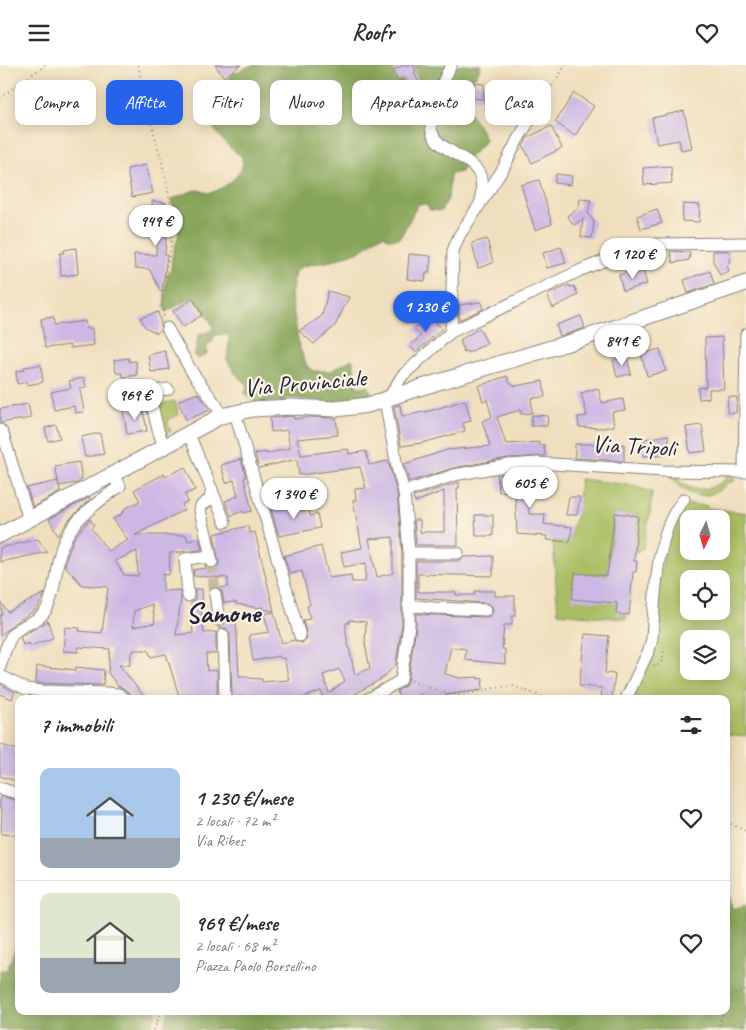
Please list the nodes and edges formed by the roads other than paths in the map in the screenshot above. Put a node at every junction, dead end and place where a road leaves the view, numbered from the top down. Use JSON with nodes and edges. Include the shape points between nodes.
{"nodes":[{"id":1,"x":451,"y":65,"type":"edge"},
{"id":2,"x":527,"y":125,"type":"edge"},
{"id":3,"x":481,"y":202,"type":"junction"},
{"id":4,"x":746,"y":243,"type":"edge"},
{"id":5,"x":745,"y":286,"type":"edge"},
{"id":6,"x":167,"y":328,"type":"road end"},
{"id":7,"x":451,"y":332,"type":"junction"},
{"id":8,"x":746,"y":334,"type":"edge"},
{"id":9,"x":168,"y":389,"type":"dead end"},
{"id":10,"x":387,"y":399,"type":"junction"},
{"id":11,"x":228,"y":415,"type":"junction"},
{"id":12,"x":0,"y":430,"type":"edge"},
{"id":13,"x":189,"y":434,"type":"junction"},
{"id":14,"x":164,"y":447,"type":"junction"},
{"id":15,"x":745,"y":472,"type":"edge"},
{"id":16,"x":112,"y":475,"type":"junction"},
{"id":17,"x":212,"y":489,"type":"junction"},
{"id":18,"x":404,"y":492,"type":"junction"},
{"id":19,"x":684,"y":499,"type":"dead end"},
{"id":20,"x":29,"y":520,"type":"junction"},
{"id":21,"x":225,"y":522,"type":"dead end"},
{"id":22,"x":0,"y":535,"type":"edge"},
{"id":23,"x":409,"y":553,"type":"junction"},
{"id":24,"x":458,"y":553,"type":"dead end"},
{"id":25,"x":216,"y":594,"type":"tunnel mouth"},
{"id":26,"x":188,"y":596,"type":"dead end"},
{"id":27,"x":408,"y":605,"type":"junction"},
{"id":28,"x":486,"y":610,"type":"dead end"},
{"id":29,"x":219,"y":620,"type":"dead end"},
{"id":30,"x":223,"y":635,"type":"dead end"},
{"id":31,"x":300,"y":636,"type":"dead end"},
{"id":32,"x":0,"y":674,"type":"edge"},
{"id":33,"x":68,"y":695,"type":"edge"},
{"id":34,"x":120,"y":695,"type":"edge"},
{"id":35,"x":225,"y":695,"type":"edge"},
{"id":36,"x":375,"y":695,"type":"edge"},
{"id":37,"x":628,"y":695,"type":"edge"},
{"id":38,"x":0,"y":788,"type":"edge"},
{"id":39,"x":15,"y":793,"type":"edge"}],
"edges":[{"from":1,"to":3,"type":"street","via":[[434,108],[432,133],[478,171]]},
{"from":2,"to":3,"type":"street"},
{"from":3,"to":7,"type":"street","via":[[467,221],[453,251]]},
{"from":4,"to":7,"type":"street","via":[[657,244],[631,251],[581,270]]},
{"from":5,"to":10,"type":"main road","name":"Via Provinciale"},
{"from":6,"to":11,"type":"street","via":[[188,365],[217,406]]},
{"from":7,"to":10,"type":"street","via":[[402,377]]},
{"from":8,"to":15,"type":"street"},
{"from":9,"to":14,"type":"street","via":[[149,392]]},
{"from":10,"to":11,"type":"main road","name":"Via Provinciale","via":[[358,407],[253,409]]},
{"from":10,"to":18,"type":"street"},
{"from":11,"to":13,"type":"main road","name":"Via Provinciale"},
{"from":11,"to":31,"type":"street"},
{"from":12,"to":20,"type":"street"},
{"from":13,"to":14,"type":"main road","name":"Via Provinciale"},
{"from":13,"to":17,"type":"street"},
{"from":14,"to":16,"type":"main road","name":"Via Provinciale"},
{"from":15,"to":18,"type":"street","name":"Via Tripoli","via":[[662,471],[536,463],[454,475]]},
{"from":16,"to":20,"type":"main road","name":"Via Provinciale"},
{"from":16,"to":32,"type":"street","via":[[120,486],[86,511],[70,529],[59,556],[46,610],[10,638]]},
{"from":17,"to":21,"type":"street"},
{"from":17,"to":26,"type":"street","via":[[210,499],[200,511],[211,559],[185,559]]},
{"from":18,"to":23,"type":"street"},
{"from":19,"to":37,"type":"street","via":[[678,505],[661,543],[652,639]]},
{"from":20,"to":22,"type":"main road","name":"Via Provinciale"},
{"from":23,"to":24,"type":"street"},
{"from":23,"to":27,"type":"street"},
{"from":25,"to":29,"type":"street"},
{"from":27,"to":28,"type":"street"},
{"from":27,"to":36,"type":"street","via":[[409,625],[401,679]]},
{"from":30,"to":35,"type":"street"},
{"from":32,"to":33,"type":"street","via":[[26,689]]},
{"from":33,"to":34,"type":"street"},
{"from":38,"to":39,"type":"street"}]}
